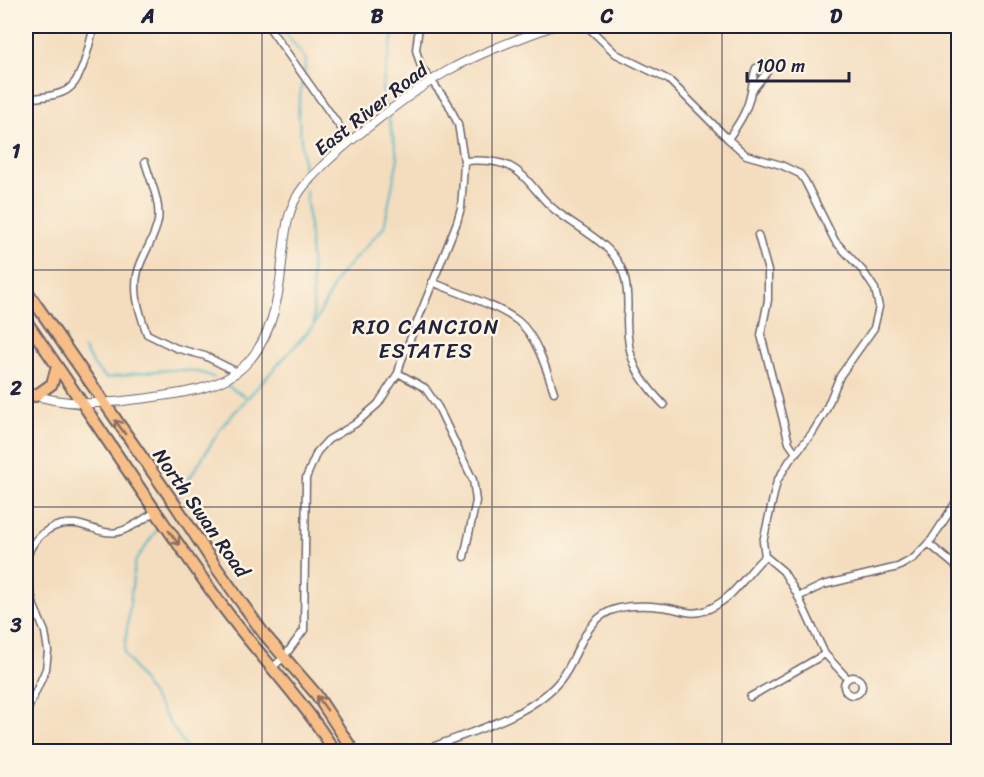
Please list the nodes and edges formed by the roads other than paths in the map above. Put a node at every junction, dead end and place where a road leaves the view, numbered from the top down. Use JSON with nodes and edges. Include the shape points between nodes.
{"nodes":[{"id":1,"x":94,"y":26,"type":"edge"},
{"id":2,"x":268,"y":26,"type":"edge"},
{"id":3,"x":419,"y":26,"type":"edge"},
{"id":4,"x":553,"y":26,"type":"edge"},
{"id":5,"x":587,"y":26,"type":"edge"},
{"id":6,"x":431,"y":81,"type":"junction"},
{"id":7,"x":751,"y":92,"type":"dead end"},
{"id":8,"x":26,"y":99,"type":"edge"},
{"id":9,"x":728,"y":139,"type":"junction"},
{"id":10,"x":350,"y":141,"type":"junction"},
{"id":11,"x":464,"y":160,"type":"junction"},
{"id":12,"x":145,"y":162,"type":"dead end"},
{"id":13,"x":758,"y":235,"type":"dead end"},
{"id":14,"x":432,"y":282,"type":"junction"},
{"id":15,"x":26,"y":290,"type":"edge"},
{"id":16,"x":26,"y":321,"type":"edge"},
{"id":17,"x":57,"y":366,"type":"junction"},
{"id":18,"x":237,"y":372,"type":"junction"},
{"id":19,"x":398,"y":373,"type":"junction"},
{"id":20,"x":554,"y":392,"type":"dead end"},
{"id":21,"x":30,"y":394,"type":"edge"},
{"id":22,"x":82,"y":403,"type":"junction"},
{"id":23,"x":103,"y":404,"type":"junction"},
{"id":24,"x":664,"y":405,"type":"dead end"},
{"id":25,"x":796,"y":453,"type":"junction"},
{"id":26,"x":958,"y":499,"type":"edge"},
{"id":27,"x":155,"y":512,"type":"junction"},
{"id":28,"x":928,"y":543,"type":"junction"},
{"id":29,"x":765,"y":556,"type":"junction"},
{"id":30,"x":464,"y":557,"type":"dead end"},
{"id":31,"x":26,"y":567,"type":"edge"},
{"id":32,"x":958,"y":568,"type":"edge"},
{"id":33,"x":26,"y":572,"type":"edge"},
{"id":34,"x":798,"y":597,"type":"junction"},
{"id":35,"x":34,"y":606,"type":"junction"},
{"id":36,"x":26,"y":610,"type":"edge"},
{"id":37,"x":825,"y":654,"type":"junction"},
{"id":38,"x":284,"y":657,"type":"junction"},
{"id":39,"x":272,"y":668,"type":"junction"},
{"id":40,"x":848,"y":679,"type":"dead end"},
{"id":41,"x":750,"y":697,"type":"dead end"},
{"id":42,"x":26,"y":727,"type":"edge"},
{"id":43,"x":30,"y":752,"type":"edge"},
{"id":44,"x":335,"y":752,"type":"edge"},
{"id":45,"x":354,"y":752,"type":"edge"},
{"id":46,"x":420,"y":752,"type":"edge"}],
"edges":[{"from":1,"to":8,"type":"street","via":[[78,79],[57,94]]},
{"from":2,"to":10,"type":"street"},
{"from":3,"to":6,"type":"street","via":[[416,50]]},
{"from":4,"to":6,"type":"street","name":"East River Road","via":[[480,55]]},
{"from":5,"to":9,"type":"street","via":[[616,54],[669,80]]},
{"from":6,"to":10,"type":"street","name":"East River Road"},
{"from":6,"to":11,"type":"street","via":[[455,118]]},
{"from":7,"to":9,"type":"street","via":[[744,114]]},
{"from":9,"to":25,"type":"street","via":[[746,154],[800,174],[835,241],[875,289],[879,307],[874,328],[840,376],[825,412]]},
{"from":10,"to":18,"type":"street","name":"East River Road","via":[[295,199],[268,331]]},
{"from":11,"to":14,"type":"street","via":[[461,208]]},
{"from":11,"to":24,"type":"street","via":[[510,166],[554,210],[615,257],[624,273],[628,294],[630,356],[637,373]]},
{"from":12,"to":18,"type":"street","via":[[158,221],[139,267],[136,286],[136,303],[147,334]]},
{"from":13,"to":25,"type":"street","via":[[768,271],[768,300],[761,335],[789,443]]},
{"from":14,"to":19,"type":"street"},
{"from":14,"to":20,"type":"street","via":[[519,322],[530,336]]},
{"from":15,"to":23,"type":"main road","name":"North Swan Road"},
{"from":16,"to":17,"type":"main road","name":"North Swan Road"},
{"from":17,"to":21,"type":"main road","via":[[52,384]]},
{"from":17,"to":22,"type":"main road","name":"North Swan Road"},
{"from":18,"to":23,"type":"street","name":"East River Road","via":[[215,384],[181,393]]},
{"from":19,"to":30,"type":"street","via":[[425,388],[473,480],[476,501]]},
{"from":19,"to":38,"type":"street","via":[[378,404],[317,452],[306,478],[304,630]]},
{"from":21,"to":22,"type":"street","name":"East River Road"},
{"from":22,"to":23,"type":"street","name":"East River Road"},
{"from":22,"to":27,"type":"main road","name":"North Swan Road"},
{"from":38,"to":23,"type":"main road","name":"North Swan Road","one_way":true,"via":[[218,570]]},
{"from":25,"to":29,"type":"street","via":[[777,481],[763,542]]},
{"from":26,"to":28,"type":"street"},
{"from":27,"to":31,"type":"street","via":[[117,532],[59,524],[32,544],[26,555]]},
{"from":27,"to":39,"type":"main road","name":"North Swan Road","one_way":true},
{"from":28,"to":32,"type":"street"},
{"from":28,"to":34,"type":"street","via":[[915,558],[898,567],[823,585]]},
{"from":29,"to":34,"type":"street","via":[[783,571]]},
{"from":29,"to":46,"type":"street","via":[[733,593],[709,609],[691,614],[662,607],[621,607],[603,615],[587,631],[568,668],[548,693],[494,724]]},
{"from":33,"to":35,"type":"street"},
{"from":34,"to":37,"type":"street"},
{"from":35,"to":36,"type":"street"},
{"from":35,"to":42,"type":"street","via":[[48,651],[46,669],[28,708]]},
{"from":37,"to":40,"type":"street"},
{"from":37,"to":41,"type":"street"},
{"from":38,"to":39,"type":"street"},
{"from":45,"to":38,"type":"main road","name":"North Swan Road","one_way":true,"via":[[316,694]]},
{"from":39,"to":44,"type":"main road","name":"North Swan Road","via":[[307,709]]},
{"from":42,"to":43,"type":"street"}]}
